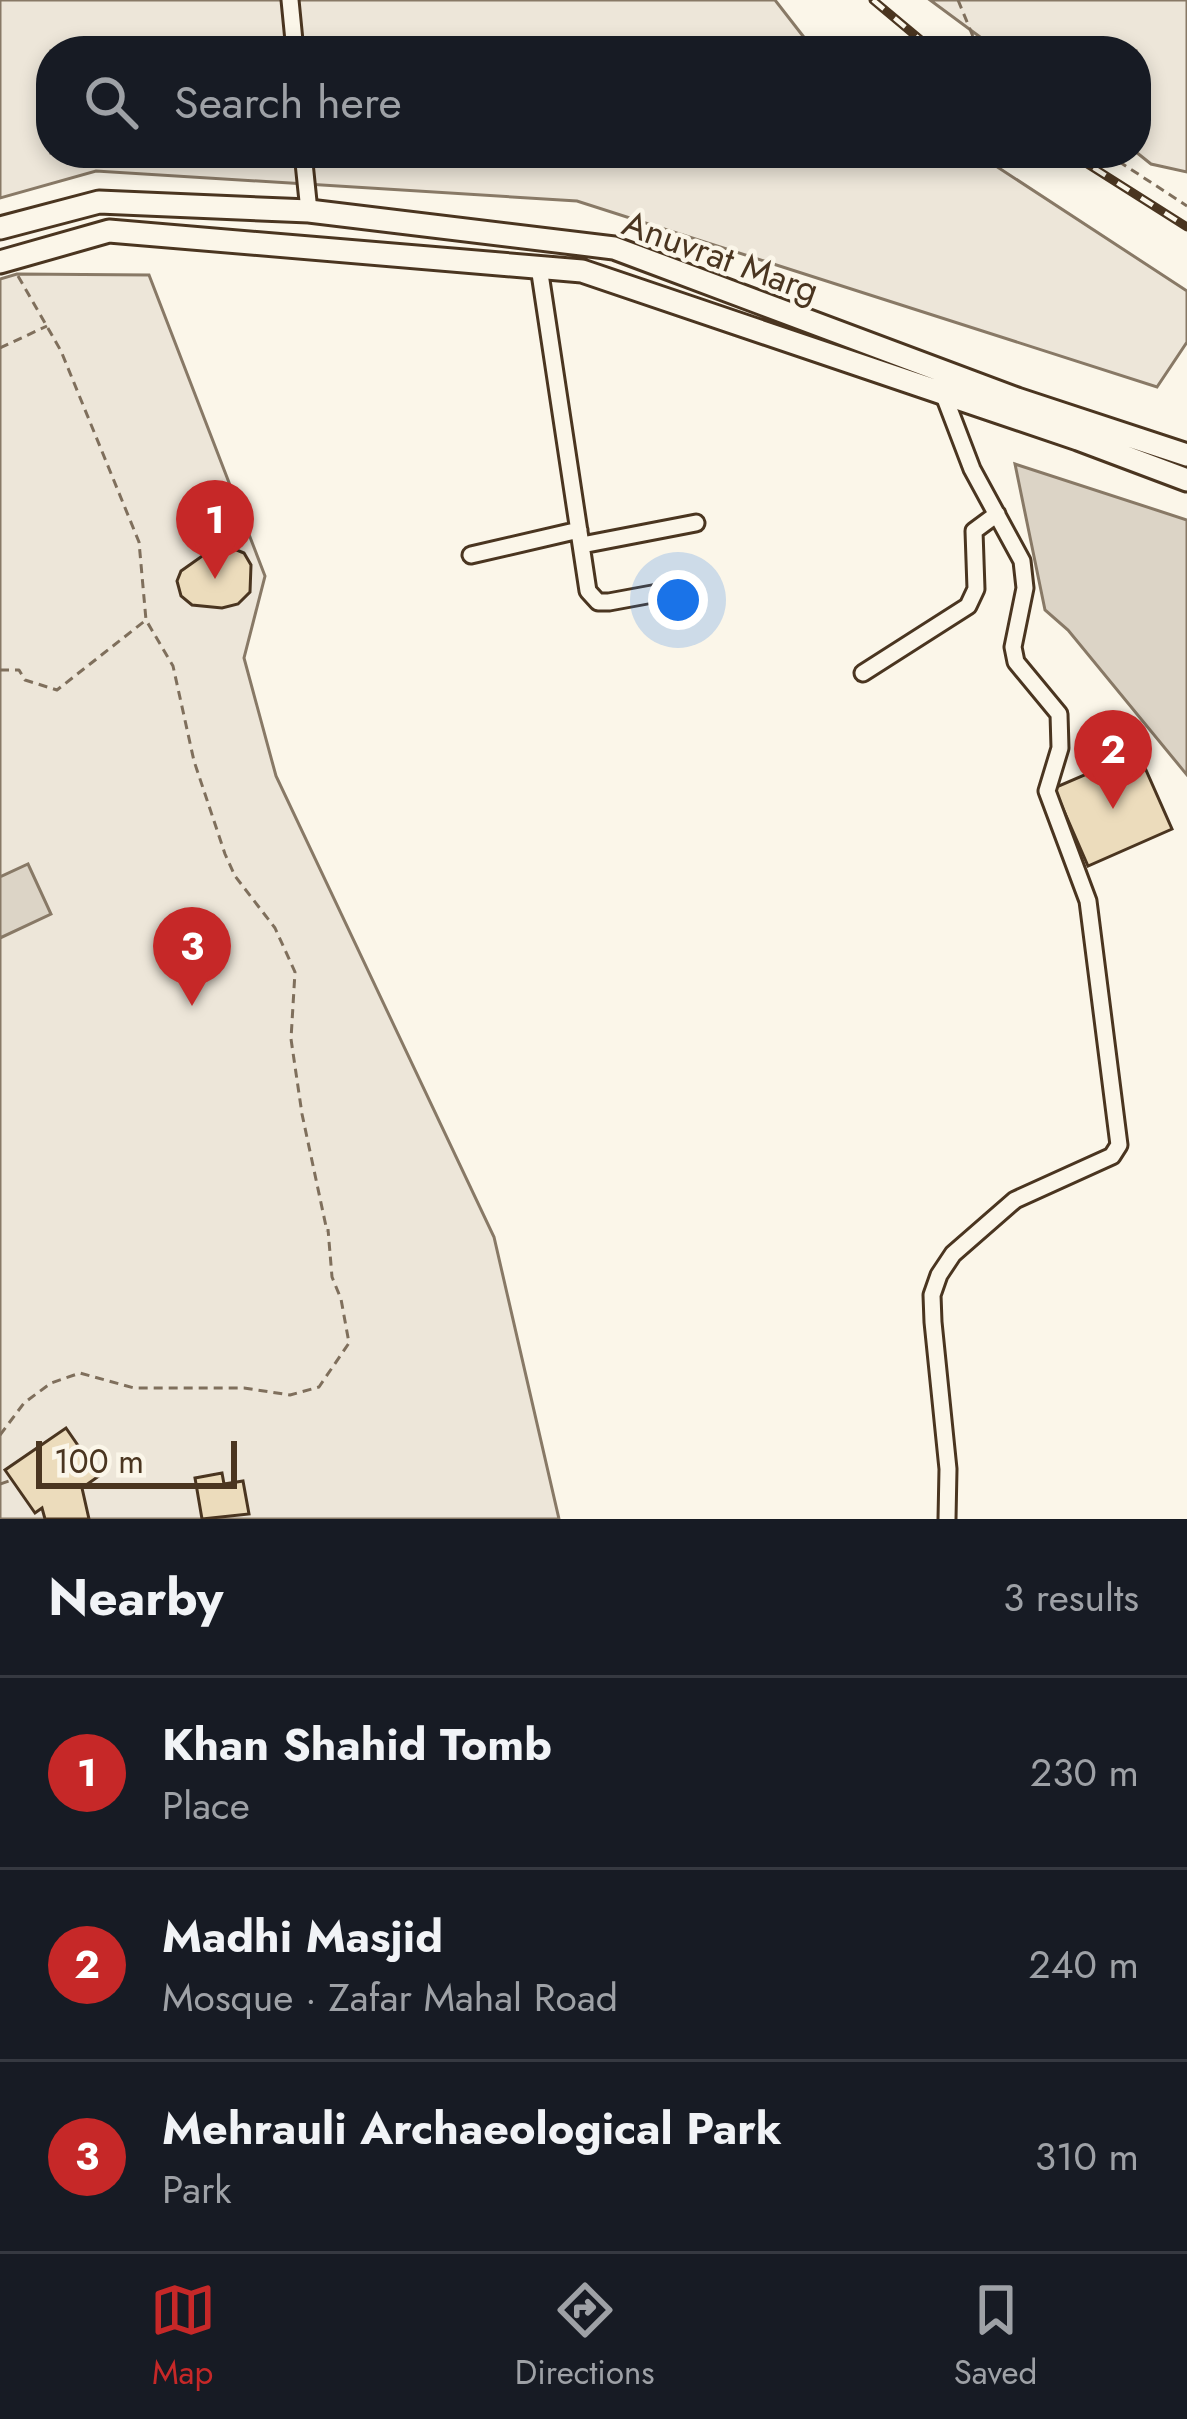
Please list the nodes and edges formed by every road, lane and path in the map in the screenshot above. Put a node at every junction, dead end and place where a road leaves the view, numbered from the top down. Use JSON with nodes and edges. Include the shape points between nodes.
{"nodes":[{"id":1,"x":290,"y":0,"type":"edge"},
{"id":2,"x":958,"y":0,"type":"edge"},
{"id":3,"x":294,"y":36,"type":"edge"},
{"id":4,"x":973,"y":36,"type":"edge"},
{"id":5,"x":305,"y":168,"type":"edge"},
{"id":6,"x":1129,"y":168,"type":"edge"},
{"id":7,"x":1187,"y":206,"type":"edge"},
{"id":8,"x":308,"y":211,"type":"junction"},
{"id":9,"x":0,"y":228,"type":"edge"},
{"id":10,"x":4,"y":261,"type":"edge"},
{"id":11,"x":539,"y":267,"type":"junction"},
{"id":12,"x":48,"y":325,"type":"junction"},
{"id":13,"x":0,"y":348,"type":"edge"},
{"id":14,"x":943,"y":393,"type":"junction"},
{"id":15,"x":1184,"y":452,"type":"edge"},
{"id":16,"x":1187,"y":480,"type":"edge"},
{"id":17,"x":998,"y":514,"type":"junction"},
{"id":18,"x":696,"y":523,"type":"dead end"},
{"id":19,"x":580,"y":537,"type":"junction"},
{"id":20,"x":471,"y":555,"type":"dead end"},
{"id":21,"x":674,"y":590,"type":"dead end"},
{"id":22,"x":146,"y":620,"type":"junction"},
{"id":23,"x":0,"y":670,"type":"edge"},
{"id":24,"x":863,"y":673,"type":"dead end"},
{"id":25,"x":326,"y":1222,"type":"junction"},
{"id":26,"x":327,"y":1231,"type":"dead end"},
{"id":27,"x":0,"y":1435,"type":"edge"},
{"id":28,"x":12,"y":1480,"type":"dead end"},
{"id":29,"x":0,"y":1484,"type":"edge"},
{"id":30,"x":947,"y":1519,"type":"edge"}],
"edges":[{"from":1,"to":3,"type":"street"},
{"from":2,"to":4,"type":"path"},
{"from":5,"to":8,"type":"street"},
{"from":6,"to":7,"type":"path"},
{"from":8,"to":9,"type":"highway","name":"Anuvrat Marg","via":[[99,202]]},
{"from":8,"to":15,"type":"highway","name":"Anuvrat Marg","via":[[614,248],[1017,400]]},
{"from":10,"to":11,"type":"highway","name":"Anuvrat Marg","via":[[109,231]]},
{"from":10,"to":12,"type":"path"},
{"from":11,"to":14,"type":"highway","name":"Anuvrat Marg","via":[[582,272]]},
{"from":11,"to":19,"type":"street"},
{"from":12,"to":13,"type":"path"},
{"from":12,"to":22,"type":"path","via":[[139,542]]},
{"from":14,"to":16,"type":"highway","name":"Anuvrat Marg"},
{"from":14,"to":17,"type":"street"},
{"from":17,"to":24,"type":"street","via":[[974,531],[976,589],[968,606]]},
{"from":17,"to":30,"type":"street","via":[[1025,576],[1016,662],[1052,701],[1062,731],[1047,791],[1094,930],[1119,1145],[1112,1156],[1015,1199],[939,1276],[932,1295]]},
{"from":18,"to":19,"type":"street"},
{"from":19,"to":20,"type":"street"},
{"from":19,"to":21,"type":"street","via":[[588,591],[598,602]]},
{"from":22,"to":23,"type":"path","via":[[57,690],[25,680],[20,670]]},
{"from":22,"to":25,"type":"path","via":[[173,666],[185,732],[225,854],[295,972],[291,1040]]},
{"from":25,"to":26,"type":"path"},
{"from":25,"to":27,"type":"path","via":[[349,1342],[319,1387],[290,1395],[134,1388],[80,1373],[24,1403]]},
{"from":28,"to":29,"type":"path"}]}
